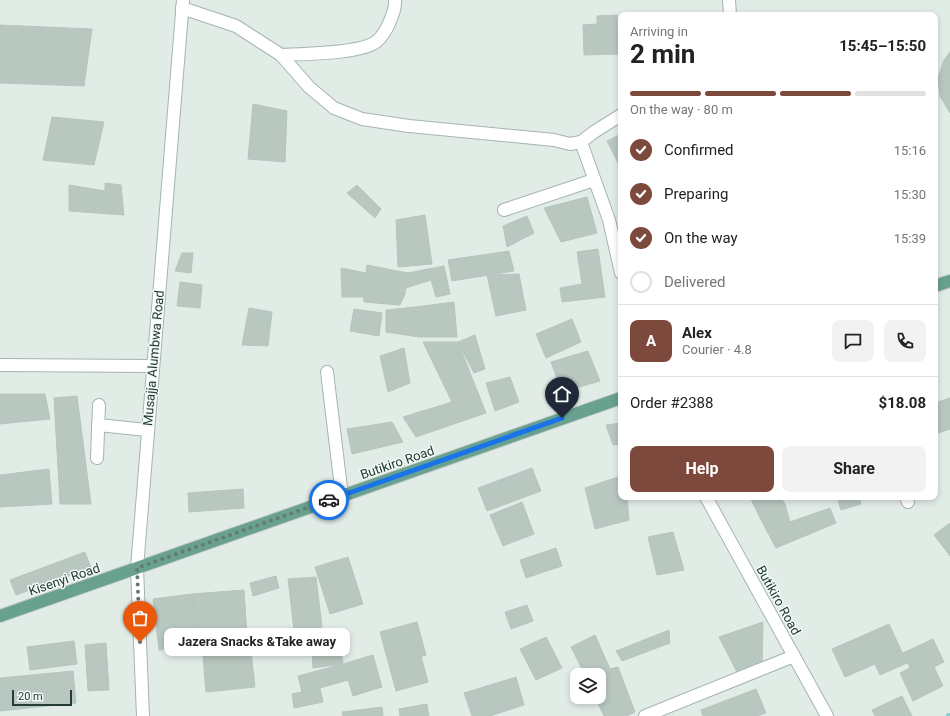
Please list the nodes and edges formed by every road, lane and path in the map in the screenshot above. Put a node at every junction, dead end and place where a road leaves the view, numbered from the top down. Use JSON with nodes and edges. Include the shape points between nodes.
{"nodes":[{"id":1,"x":395,"y":0,"type":"edge"},
{"id":2,"x":729,"y":0,"type":"edge"},
{"id":3,"x":183,"y":4,"type":"edge"},
{"id":4,"x":730,"y":12,"type":"edge"},
{"id":5,"x":281,"y":55,"type":"junction"},
{"id":6,"x":618,"y":117,"type":"edge"},
{"id":7,"x":581,"y":142,"type":"junction"},
{"id":8,"x":594,"y":180,"type":"junction"},
{"id":9,"x":504,"y":210,"type":"dead end"},
{"id":10,"x":618,"y":260,"type":"edge"},
{"id":11,"x":950,"y":281,"type":"edge"},
{"id":12,"x":938,"y":285,"type":"edge"},
{"id":13,"x":0,"y":365,"type":"edge"},
{"id":14,"x":152,"y":366,"type":"junction"},
{"id":15,"x":327,"y":372,"type":"dead end"},
{"id":16,"x":618,"y":399,"type":"edge"},
{"id":17,"x":99,"y":405,"type":"dead end"},
{"id":18,"x":98,"y":426,"type":"junction"},
{"id":19,"x":147,"y":430,"type":"junction"},
{"id":20,"x":97,"y":458,"type":"dead end"},
{"id":21,"x":342,"y":496,"type":"junction"},
{"id":22,"x":708,"y":500,"type":"edge"},
{"id":23,"x":137,"y":568,"type":"junction"},
{"id":24,"x":0,"y":616,"type":"edge"},
{"id":25,"x":794,"y":656,"type":"junction"},
{"id":26,"x":143,"y":716,"type":"edge"},
{"id":27,"x":645,"y":716,"type":"edge"},
{"id":28,"x":827,"y":716,"type":"edge"}],
"edges":[{"from":1,"to":5,"type":"street","via":[[396,6],[389,24],[377,41],[366,48]]},
{"from":2,"to":4,"type":"street"},
{"from":3,"to":5,"type":"street","via":[[236,26]]},
{"from":3,"to":14,"type":"street","name":"Musajja Alumbwa Road"},
{"from":5,"to":7,"type":"street","via":[[309,87],[334,108],[362,119],[554,140],[570,144]]},
{"from":6,"to":7,"type":"street"},
{"from":7,"to":8,"type":"street"},
{"from":8,"to":9,"type":"street"},
{"from":8,"to":10,"type":"street","via":[[609,220]]},
{"from":11,"to":12,"type":"main road"},
{"from":13,"to":14,"type":"street"},
{"from":14,"to":19,"type":"street","name":"Musajja Alumbwa Road"},
{"from":15,"to":21,"type":"street"},
{"from":16,"to":21,"type":"main road","name":"Butikiro Road"},
{"from":17,"to":18,"type":"street"},
{"from":18,"to":19,"type":"street"},
{"from":18,"to":20,"type":"street"},
{"from":19,"to":23,"type":"street","name":"Musajja Alumbwa Road"},
{"from":21,"to":23,"type":"main road","name":"Butikiro Road"},
{"from":22,"to":25,"type":"street","name":"Butikiro Road"},
{"from":23,"to":24,"type":"main road","name":"Kisenyi Road"},
{"from":23,"to":26,"type":"street","name":"Musajja Alumbwa Road"},
{"from":25,"to":27,"type":"street"},
{"from":25,"to":28,"type":"street","name":"Butikiro Road"}]}
